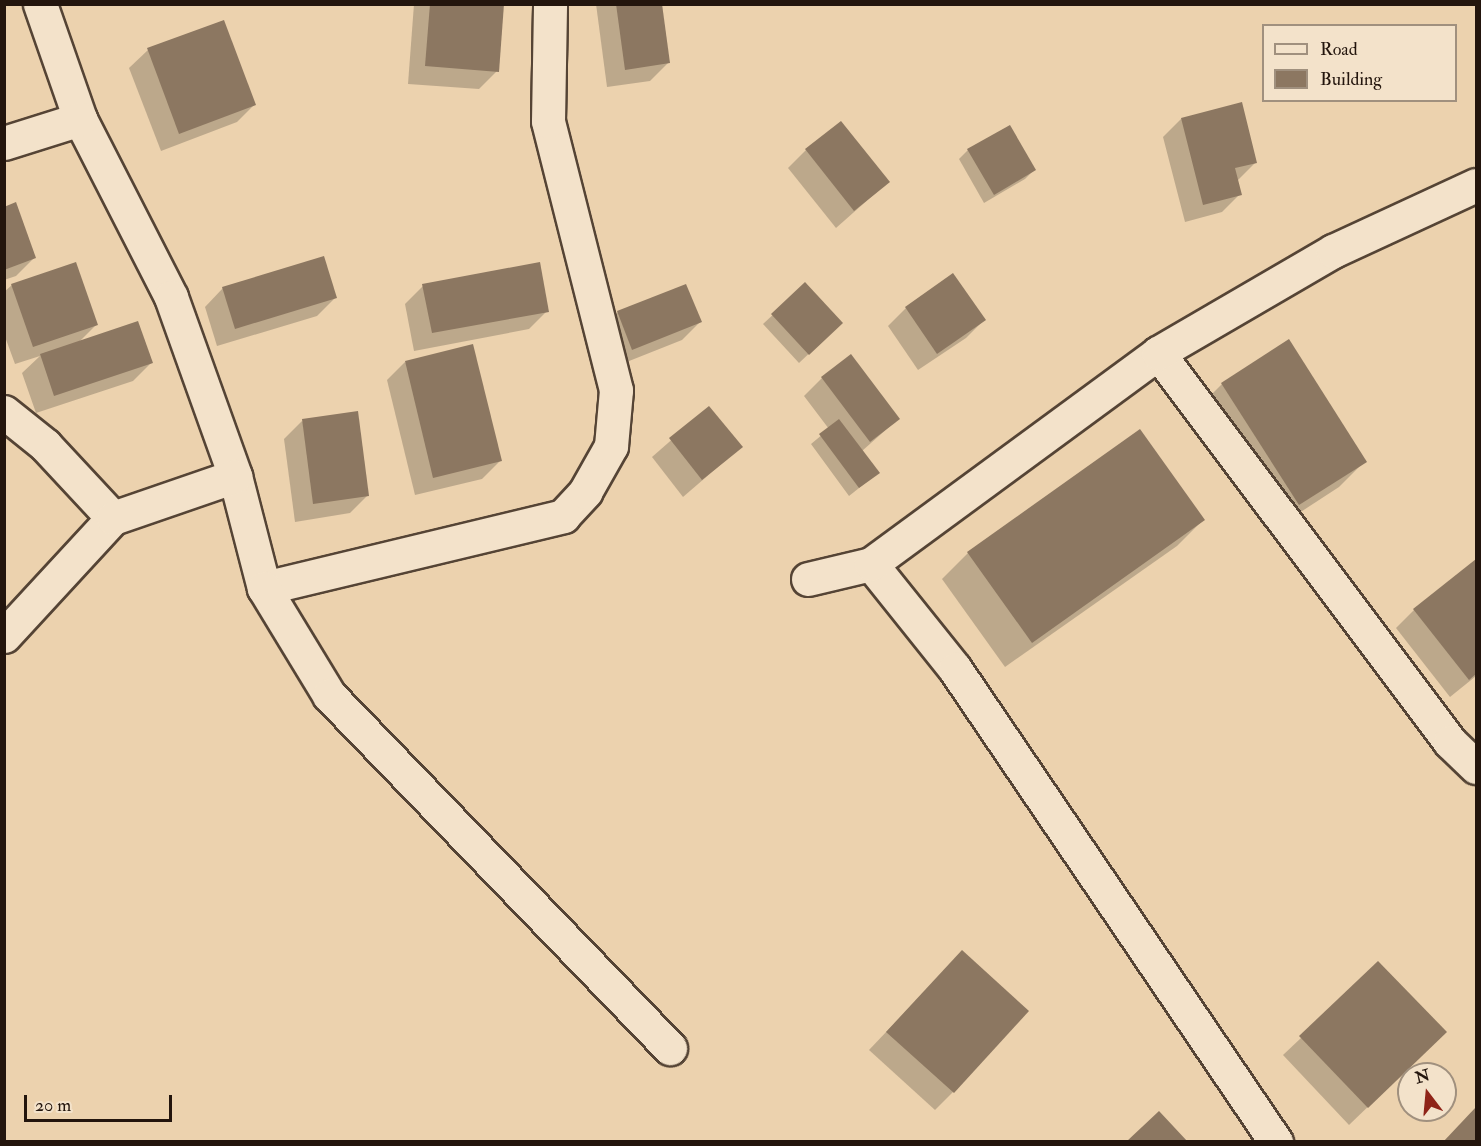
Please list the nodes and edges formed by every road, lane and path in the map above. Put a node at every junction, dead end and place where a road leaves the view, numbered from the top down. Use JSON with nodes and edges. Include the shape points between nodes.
{"nodes":[{"id":1,"x":40,"y":4,"type":"edge"},
{"id":2,"x":550,"y":4,"type":"edge"},
{"id":3,"x":80,"y":118,"type":"junction"},
{"id":4,"x":4,"y":143,"type":"edge"},
{"id":5,"x":1476,"y":185,"type":"edge"},
{"id":6,"x":1158,"y":353,"type":"junction"},
{"id":7,"x":4,"y":411,"type":"edge"},
{"id":8,"x":236,"y":476,"type":"junction"},
{"id":9,"x":113,"y":518,"type":"junction"},
{"id":10,"x":870,"y":564,"type":"junction"},
{"id":11,"x":808,"y":579,"type":"dead end"},
{"id":12,"x":264,"y":588,"type":"junction"},
{"id":13,"x":4,"y":636,"type":"edge"},
{"id":14,"x":1476,"y":767,"type":"edge"},
{"id":15,"x":670,"y":1048,"type":"dead end"},
{"id":16,"x":1276,"y":1142,"type":"edge"}],
"edges":[{"from":1,"to":3,"type":"street"},
{"from":2,"to":12,"type":"street","via":[[548,121],[616,390],[611,446],[585,492],[563,516]]},
{"from":3,"to":4,"type":"street"},
{"from":3,"to":8,"type":"street","via":[[171,297]]},
{"from":5,"to":6,"type":"street","via":[[1333,251]]},
{"from":6,"to":10,"type":"street"},
{"from":6,"to":14,"type":"street","via":[[1450,742]]},
{"from":7,"to":9,"type":"street","via":[[45,445]]},
{"from":8,"to":9,"type":"street"},
{"from":8,"to":12,"type":"street"},
{"from":9,"to":13,"type":"street"},
{"from":10,"to":11,"type":"street"},
{"from":10,"to":16,"type":"street","via":[[955,669]]},
{"from":12,"to":15,"type":"street","via":[[329,695]]}]}
